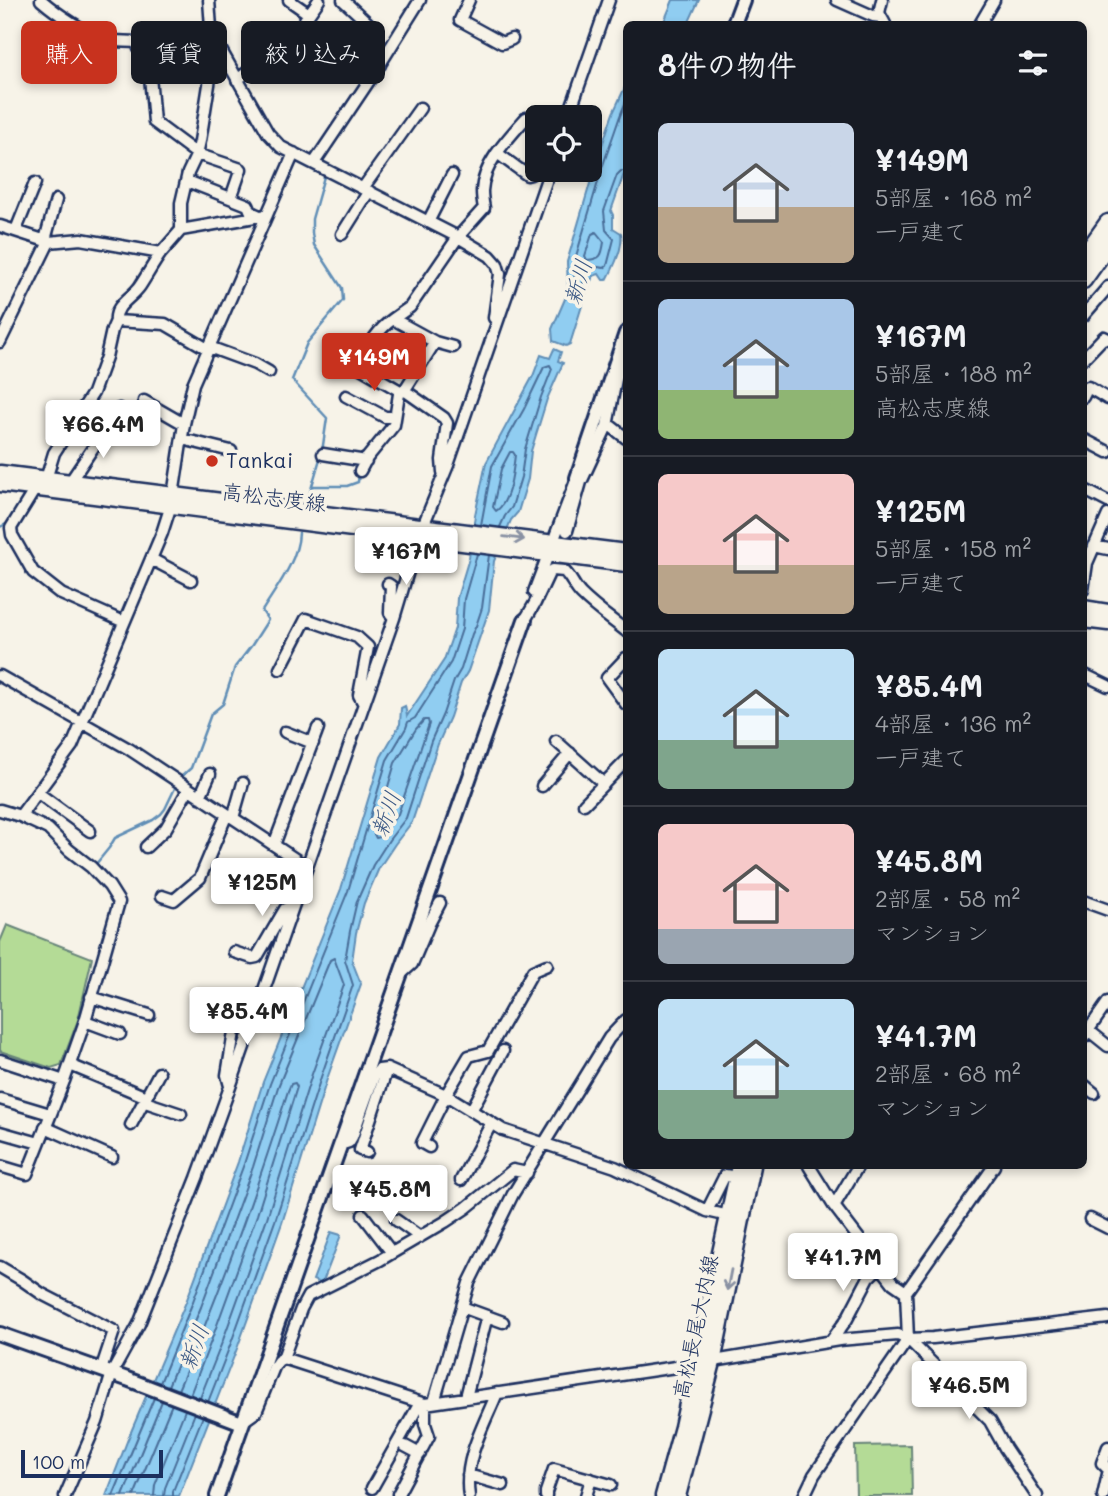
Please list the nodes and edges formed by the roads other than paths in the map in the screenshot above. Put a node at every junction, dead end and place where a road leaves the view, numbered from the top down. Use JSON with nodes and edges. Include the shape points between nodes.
{"nodes":[{"id":1,"x":41,"y":0,"type":"edge"},
{"id":2,"x":209,"y":0,"type":"edge"},
{"id":3,"x":289,"y":0,"type":"edge"},
{"id":4,"x":319,"y":0,"type":"edge"},
{"id":5,"x":343,"y":0,"type":"edge"},
{"id":6,"x":420,"y":0,"type":"edge"},
{"id":7,"x":469,"y":0,"type":"edge"},
{"id":8,"x":609,"y":0,"type":"edge"},
{"id":9,"x":743,"y":0,"type":"edge"},
{"id":10,"x":837,"y":0,"type":"edge"},
{"id":11,"x":882,"y":0,"type":"edge"},
{"id":12,"x":980,"y":0,"type":"edge"},
{"id":13,"x":992,"y":3,"type":"edge"},
{"id":14,"x":309,"y":14,"type":"junction"},
{"id":15,"x":210,"y":21,"type":"edge"},
{"id":16,"x":366,"y":21,"type":"edge"},
{"id":17,"x":735,"y":21,"type":"edge"},
{"id":18,"x":883,"y":21,"type":"edge"},
{"id":19,"x":982,"y":21,"type":"edge"},
{"id":20,"x":512,"y":39,"type":"dead end"},
{"id":21,"x":385,"y":57,"type":"edge"},
{"id":22,"x":227,"y":61,"type":"edge"},
{"id":23,"x":237,"y":80,"type":"junction"},
{"id":24,"x":210,"y":84,"type":"edge"},
{"id":25,"x":367,"y":84,"type":"edge"},
{"id":26,"x":572,"y":105,"type":"edge"},
{"id":27,"x":420,"y":108,"type":"dead end"},
{"id":28,"x":525,"y":119,"type":"edge"},
{"id":29,"x":294,"y":153,"type":"junction"},
{"id":30,"x":497,"y":153,"type":"junction"},
{"id":31,"x":197,"y":154,"type":"junction"},
{"id":32,"x":314,"y":163,"type":"junction"},
{"id":33,"x":525,"y":174,"type":"edge"},
{"id":34,"x":452,"y":175,"type":"dead end"},
{"id":35,"x":187,"y":181,"type":"junction"},
{"id":36,"x":546,"y":182,"type":"edge"},
{"id":37,"x":35,"y":183,"type":"dead end"},
{"id":38,"x":366,"y":189,"type":"junction"},
{"id":39,"x":231,"y":198,"type":"junction"},
{"id":40,"x":56,"y":201,"type":"dead end"},
{"id":41,"x":264,"y":216,"type":"junction"},
{"id":42,"x":428,"y":222,"type":"junction"},
{"id":43,"x":1108,"y":223,"type":"edge"},
{"id":44,"x":0,"y":226,"type":"edge"},
{"id":45,"x":16,"y":230,"type":"junction"},
{"id":46,"x":181,"y":230,"type":"junction"},
{"id":47,"x":342,"y":234,"type":"dead end"},
{"id":48,"x":458,"y":237,"type":"junction"},
{"id":49,"x":47,"y":241,"type":"junction"},
{"id":50,"x":1108,"y":245,"type":"edge"},
{"id":51,"x":1087,"y":252,"type":"edge"},
{"id":52,"x":161,"y":253,"type":"junction"},
{"id":53,"x":1087,"y":274,"type":"edge"},
{"id":54,"x":1108,"y":287,"type":"edge"},
{"id":55,"x":1087,"y":311,"type":"edge"},
{"id":56,"x":393,"y":319,"type":"junction"},
{"id":57,"x":116,"y":321,"type":"junction"},
{"id":58,"x":495,"y":326,"type":"junction"},
{"id":59,"x":1106,"y":336,"type":"edge"},
{"id":60,"x":0,"y":342,"type":"edge"},
{"id":61,"x":435,"y":342,"type":"junction"},
{"id":62,"x":623,"y":342,"type":"edge"},
{"id":63,"x":209,"y":347,"type":"junction"},
{"id":64,"x":453,"y":347,"type":"dead end"},
{"id":65,"x":1087,"y":355,"type":"edge"},
{"id":66,"x":623,"y":363,"type":"edge"},
{"id":67,"x":269,"y":372,"type":"dead end"},
{"id":68,"x":1087,"y":390,"type":"edge"},
{"id":69,"x":403,"y":391,"type":"junction"},
{"id":70,"x":346,"y":396,"type":"dead end"},
{"id":71,"x":1108,"y":399,"type":"edge"},
{"id":72,"x":144,"y":401,"type":"dead end"},
{"id":73,"x":132,"y":417,"type":"dead end"},
{"id":74,"x":394,"y":417,"type":"junction"},
{"id":75,"x":184,"y":424,"type":"junction"},
{"id":76,"x":607,"y":426,"type":"junction"},
{"id":77,"x":623,"y":436,"type":"edge"},
{"id":78,"x":182,"y":439,"type":"junction"},
{"id":79,"x":1087,"y":441,"type":"edge"},
{"id":80,"x":231,"y":451,"type":"dead end"},
{"id":81,"x":1108,"y":452,"type":"edge"},
{"id":82,"x":323,"y":454,"type":"dead end"},
{"id":83,"x":366,"y":461,"type":"junction"},
{"id":84,"x":360,"y":471,"type":"dead end"},
{"id":85,"x":0,"y":473,"type":"edge"},
{"id":86,"x":443,"y":476,"type":"junction"},
{"id":87,"x":579,"y":479,"type":"junction"},
{"id":88,"x":70,"y":482,"type":"junction"},
{"id":89,"x":0,"y":484,"type":"edge"},
{"id":90,"x":40,"y":484,"type":"junction"},
{"id":91,"x":1087,"y":491,"type":"edge"},
{"id":92,"x":172,"y":501,"type":"junction"},
{"id":93,"x":1108,"y":502,"type":"edge"},
{"id":94,"x":1108,"y":515,"type":"edge"},
{"id":95,"x":13,"y":524,"type":"junction"},
{"id":96,"x":0,"y":527,"type":"edge"},
{"id":97,"x":567,"y":531,"type":"dead end"},
{"id":98,"x":425,"y":533,"type":"junction"},
{"id":99,"x":1094,"y":546,"type":"junction"},
{"id":100,"x":1108,"y":549,"type":"edge"},
{"id":101,"x":623,"y":552,"type":"edge"},
{"id":102,"x":550,"y":555,"type":"junction"},
{"id":103,"x":151,"y":558,"type":"junction"},
{"id":104,"x":1087,"y":563,"type":"edge"},
{"id":105,"x":623,"y":564,"type":"edge"},
{"id":106,"x":191,"y":580,"type":"dead end"},
{"id":107,"x":388,"y":584,"type":"dead end"},
{"id":108,"x":1087,"y":609,"type":"edge"},
{"id":109,"x":1108,"y":612,"type":"edge"},
{"id":110,"x":394,"y":618,"type":"junction"},
{"id":111,"x":525,"y":620,"type":"junction"},
{"id":112,"x":1087,"y":620,"type":"edge"},
{"id":113,"x":124,"y":622,"type":"junction"},
{"id":114,"x":1108,"y":623,"type":"edge"},
{"id":115,"x":623,"y":629,"type":"edge"},
{"id":116,"x":623,"y":661,"type":"edge"},
{"id":117,"x":280,"y":669,"type":"dead end"},
{"id":118,"x":0,"y":676,"type":"edge"},
{"id":119,"x":1087,"y":676,"type":"edge"},
{"id":120,"x":1108,"y":686,"type":"edge"},
{"id":121,"x":623,"y":700,"type":"edge"},
{"id":122,"x":364,"y":704,"type":"junction"},
{"id":123,"x":83,"y":723,"type":"junction"},
{"id":124,"x":318,"y":729,"type":"dead end"},
{"id":125,"x":285,"y":732,"type":"dead end"},
{"id":126,"x":556,"y":741,"type":"dead end"},
{"id":127,"x":313,"y":743,"type":"junction"},
{"id":128,"x":569,"y":753,"type":"junction"},
{"id":129,"x":623,"y":764,"type":"edge"},
{"id":130,"x":210,"y":775,"type":"dead end"},
{"id":131,"x":243,"y":783,"type":"dead end"},
{"id":132,"x":604,"y":784,"type":"junction"},
{"id":133,"x":542,"y":786,"type":"dead end"},
{"id":134,"x":188,"y":790,"type":"junction"},
{"id":135,"x":38,"y":793,"type":"junction"},
{"id":136,"x":200,"y":797,"type":"junction"},
{"id":137,"x":584,"y":804,"type":"dead end"},
{"id":138,"x":0,"y":810,"type":"edge"},
{"id":139,"x":20,"y":816,"type":"junction"},
{"id":140,"x":230,"y":816,"type":"junction"},
{"id":141,"x":90,"y":831,"type":"dead end"},
{"id":142,"x":274,"y":845,"type":"junction"},
{"id":143,"x":146,"y":847,"type":"dead end"},
{"id":144,"x":307,"y":867,"type":"junction"},
{"id":145,"x":162,"y":896,"type":"dead end"},
{"id":146,"x":1087,"y":902,"type":"edge"},
{"id":147,"x":440,"y":904,"type":"dead end"},
{"id":148,"x":293,"y":905,"type":"junction"},
{"id":149,"x":1108,"y":910,"type":"edge"},
{"id":150,"x":234,"y":952,"type":"dead end"},
{"id":151,"x":547,"y":965,"type":"dead end"},
{"id":152,"x":401,"y":973,"type":"junction"},
{"id":153,"x":92,"y":997,"type":"junction"},
{"id":154,"x":1108,"y":1002,"type":"edge"},
{"id":155,"x":149,"y":1015,"type":"dead end"},
{"id":156,"x":230,"y":1016,"type":"dead end"},
{"id":157,"x":85,"y":1021,"type":"junction"},
{"id":158,"x":623,"y":1024,"type":"edge"},
{"id":159,"x":1087,"y":1029,"type":"edge"},
{"id":160,"x":1087,"y":1031,"type":"edge"},
{"id":161,"x":120,"y":1034,"type":"dead end"},
{"id":162,"x":1108,"y":1046,"type":"edge"},
{"id":163,"x":503,"y":1051,"type":"dead end"},
{"id":164,"x":0,"y":1060,"type":"edge"},
{"id":165,"x":70,"y":1065,"type":"junction"},
{"id":166,"x":387,"y":1069,"type":"junction"},
{"id":167,"x":159,"y":1073,"type":"dead end"},
{"id":168,"x":64,"y":1081,"type":"junction"},
{"id":169,"x":230,"y":1087,"type":"junction"},
{"id":170,"x":1087,"y":1087,"type":"edge"},
{"id":171,"x":1094,"y":1093,"type":"dead end"},
{"id":172,"x":446,"y":1095,"type":"junction"},
{"id":173,"x":0,"y":1099,"type":"edge"},
{"id":174,"x":146,"y":1100,"type":"junction"},
{"id":175,"x":471,"y":1111,"type":"junction"},
{"id":176,"x":50,"y":1114,"type":"junction"},
{"id":177,"x":181,"y":1114,"type":"dead end"},
{"id":178,"x":491,"y":1124,"type":"junction"},
{"id":179,"x":131,"y":1125,"type":"dead end"},
{"id":180,"x":45,"y":1127,"type":"junction"},
{"id":181,"x":0,"y":1132,"type":"edge"},
{"id":182,"x":342,"y":1142,"type":"junction"},
{"id":183,"x":39,"y":1143,"type":"junction"},
{"id":184,"x":545,"y":1144,"type":"junction"},
{"id":185,"x":429,"y":1147,"type":"dead end"},
{"id":186,"x":367,"y":1152,"type":"dead end"},
{"id":187,"x":112,"y":1157,"type":"dead end"},
{"id":188,"x":0,"y":1166,"type":"edge"},
{"id":189,"x":751,"y":1169,"type":"edge"},
{"id":190,"x":811,"y":1169,"type":"edge"},
{"id":191,"x":856,"y":1169,"type":"edge"},
{"id":192,"x":992,"y":1169,"type":"edge"},
{"id":193,"x":738,"y":1171,"type":"edge"},
{"id":194,"x":527,"y":1173,"type":"junction"},
{"id":195,"x":461,"y":1180,"type":"dead end"},
{"id":196,"x":834,"y":1206,"type":"junction"},
{"id":197,"x":707,"y":1211,"type":"junction"},
{"id":198,"x":363,"y":1215,"type":"dead end"},
{"id":199,"x":729,"y":1216,"type":"junction"},
{"id":200,"x":1090,"y":1219,"type":"dead end"},
{"id":201,"x":396,"y":1220,"type":"dead end"},
{"id":202,"x":1108,"y":1227,"type":"edge"},
{"id":203,"x":420,"y":1237,"type":"junction"},
{"id":204,"x":391,"y":1253,"type":"junction"},
{"id":205,"x":880,"y":1266,"type":"junction"},
{"id":206,"x":0,"y":1267,"type":"edge"},
{"id":207,"x":906,"y":1292,"type":"junction"},
{"id":208,"x":462,"y":1307,"type":"junction"},
{"id":209,"x":487,"y":1316,"type":"junction"},
{"id":210,"x":1108,"y":1318,"type":"edge"},
{"id":211,"x":503,"y":1322,"type":"dead end"},
{"id":212,"x":0,"y":1334,"type":"edge"},
{"id":213,"x":908,"y":1339,"type":"junction"},
{"id":214,"x":831,"y":1341,"type":"junction"},
{"id":215,"x":283,"y":1359,"type":"junction"},
{"id":216,"x":704,"y":1363,"type":"junction"},
{"id":217,"x":106,"y":1372,"type":"junction"},
{"id":218,"x":497,"y":1393,"type":"junction"},
{"id":219,"x":466,"y":1397,"type":"junction"},
{"id":220,"x":427,"y":1403,"type":"junction"},
{"id":221,"x":241,"y":1422,"type":"junction"},
{"id":222,"x":405,"y":1446,"type":"dead end"},
{"id":223,"x":1108,"y":1447,"type":"edge"},
{"id":224,"x":420,"y":1454,"type":"junction"},
{"id":225,"x":1108,"y":1472,"type":"edge"},
{"id":226,"x":468,"y":1475,"type":"junction"},
{"id":227,"x":591,"y":1479,"type":"junction"},
{"id":228,"x":503,"y":1485,"type":"dead end"},
{"id":229,"x":611,"y":1485,"type":"dead end"},
{"id":230,"x":372,"y":1488,"type":"dead end"},
{"id":231,"x":396,"y":1493,"type":"edge"},
{"id":232,"x":65,"y":1496,"type":"edge"},
{"id":233,"x":216,"y":1496,"type":"edge"},
{"id":234,"x":469,"y":1496,"type":"edge"},
{"id":235,"x":546,"y":1496,"type":"edge"},
{"id":236,"x":586,"y":1496,"type":"edge"},
{"id":237,"x":664,"y":1496,"type":"edge"},
{"id":238,"x":677,"y":1496,"type":"edge"},
{"id":239,"x":804,"y":1496,"type":"edge"},
{"id":240,"x":1037,"y":1496,"type":"edge"},
{"id":241,"x":1103,"y":1496,"type":"edge"}],
"edges":[{"from":1,"to":31,"type":"street","via":[[99,37],[136,43],[149,76],[154,122]]},
{"from":2,"to":15,"type":"street"},
{"from":3,"to":14,"type":"street"},
{"from":4,"to":14,"type":"street"},
{"from":5,"to":16,"type":"street"},
{"from":6,"to":21,"type":"street"},
{"from":7,"to":20,"type":"street","via":[[460,20],[502,43]]},
{"from":8,"to":26,"type":"street"},
{"from":9,"to":17,"type":"street"},
{"from":10,"to":18,"type":"street"},
{"from":11,"to":18,"type":"street","via":[[879,13]]},
{"from":12,"to":13,"type":"street"},
{"from":13,"to":19,"type":"street"},
{"from":14,"to":23,"type":"street","via":[[292,38]]},
{"from":22,"to":23,"type":"street"},
{"from":23,"to":29,"type":"street","via":[[268,133]]},
{"from":24,"to":31,"type":"street"},
{"from":25,"to":32,"type":"street"},
{"from":27,"to":38,"type":"street"},
{"from":28,"to":30,"type":"street"},
{"from":29,"to":32,"type":"street"},
{"from":29,"to":41,"type":"street"},
{"from":30,"to":33,"type":"street"},
{"from":30,"to":48,"type":"street","via":[[484,181],[484,208]]},
{"from":31,"to":35,"type":"street"},
{"from":31,"to":39,"type":"street","via":[[241,169]]},
{"from":32,"to":38,"type":"street"},
{"from":34,"to":42,"type":"street"},
{"from":35,"to":39,"type":"street"},
{"from":35,"to":46,"type":"street"},
{"from":36,"to":58,"type":"street"},
{"from":37,"to":45,"type":"street"},
{"from":38,"to":42,"type":"street"},
{"from":38,"to":47,"type":"street"},
{"from":39,"to":41,"type":"street"},
{"from":40,"to":49,"type":"street"},
{"from":41,"to":46,"type":"street"},
{"from":41,"to":63,"type":"street"},
{"from":42,"to":48,"type":"street"},
{"from":43,"to":51,"type":"main road"},
{"from":44,"to":45,"type":"street"},
{"from":45,"to":49,"type":"street"},
{"from":46,"to":52,"type":"street"},
{"from":48,"to":56,"type":"street","via":[[410,307]]},
{"from":48,"to":58,"type":"street","via":[[497,264]]},
{"from":49,"to":52,"type":"street","via":[[81,239]]},
{"from":49,"to":60,"type":"street"},
{"from":50,"to":53,"type":"main road"},
{"from":52,"to":57,"type":"street","via":[[139,288],[121,305]]},
{"from":54,"to":55,"type":"street"},
{"from":56,"to":61,"type":"street"},
{"from":56,"to":69,"type":"street","via":[[357,366]]},
{"from":57,"to":63,"type":"street","via":[[165,324]]},
{"from":57,"to":90,"type":"street","via":[[93,393],[54,453]]},
{"from":58,"to":86,"type":"street"},
{"from":59,"to":65,"type":"street"},
{"from":61,"to":64,"type":"street"},
{"from":61,"to":69,"type":"street"},
{"from":62,"to":87,"type":"street"},
{"from":63,"to":67,"type":"street"},
{"from":63,"to":75,"type":"street","via":[[193,384]]},
{"from":66,"to":76,"type":"street"},
{"from":68,"to":71,"type":"street"},
{"from":69,"to":74,"type":"street"},
{"from":69,"to":86,"type":"street","via":[[447,423]]},
{"from":70,"to":74,"type":"street","via":[[385,417]]},
{"from":72,"to":75,"type":"street"},
{"from":73,"to":88,"type":"street","via":[[119,409]]},
{"from":74,"to":83,"type":"street","via":[[394,425]]},
{"from":75,"to":78,"type":"street"},
{"from":76,"to":77,"type":"street"},
{"from":76,"to":87,"type":"street"},
{"from":78,"to":80,"type":"street"},
{"from":78,"to":92,"type":"street"},
{"from":79,"to":81,"type":"street"},
{"from":82,"to":83,"type":"street"},
{"from":83,"to":84,"type":"street"},
{"from":85,"to":90,"type":"main road","name":"高松志度線"},
{"from":86,"to":98,"type":"street"},
{"from":87,"to":97,"type":"street"},
{"from":87,"to":102,"type":"street"},
{"from":88,"to":90,"type":"main road","name":"高松志度線"},
{"from":88,"to":92,"type":"main road","name":"高松志度線"},
{"from":89,"to":90,"type":"main road","name":"高松志度線"},
{"from":90,"to":92,"type":"main road","name":"高松志度線"},
{"from":90,"to":95,"type":"street"},
{"from":91,"to":93,"type":"street"},
{"from":92,"to":98,"type":"main road","name":"高松志度線"},
{"from":92,"to":103,"type":"street"},
{"from":94,"to":99,"type":"street"},
{"from":95,"to":96,"type":"street"},
{"from":95,"to":113,"type":"street","via":[[12,536],[33,572],[61,594]]},
{"from":98,"to":102,"type":"main road","name":"高松志度線"},
{"from":98,"to":110,"type":"street"},
{"from":99,"to":100,"type":"street"},
{"from":99,"to":104,"type":"street"},
{"from":101,"to":102,"type":"main road","name":"高松志度線"},
{"from":102,"to":105,"type":"main road","name":"高松志度線"},
{"from":102,"to":111,"type":"street"},
{"from":102,"to":111,"type":"street","via":[[549,573]]},
{"from":102,"to":115,"type":"street","via":[[594,607]]},
{"from":103,"to":106,"type":"street"},
{"from":103,"to":113,"type":"street"},
{"from":107,"to":110,"type":"street"},
{"from":108,"to":109,"type":"main road"},
{"from":110,"to":122,"type":"street"},
{"from":111,"to":152,"type":"street"},
{"from":112,"to":114,"type":"main road"},
{"from":113,"to":123,"type":"street"},
{"from":116,"to":121,"type":"street","via":[[607,678]]},
{"from":117,"to":122,"type":"street","via":[[306,619],[357,637],[368,647],[359,695]]},
{"from":118,"to":123,"type":"street"},
{"from":119,"to":120,"type":"street"},
{"from":122,"to":144,"type":"street"},
{"from":123,"to":134,"type":"street"},
{"from":123,"to":135,"type":"street"},
{"from":124,"to":127,"type":"street"},
{"from":125,"to":127,"type":"street"},
{"from":126,"to":128,"type":"street"},
{"from":127,"to":142,"type":"street"},
{"from":128,"to":132,"type":"street"},
{"from":128,"to":133,"type":"street"},
{"from":129,"to":132,"type":"street"},
{"from":130,"to":136,"type":"street"},
{"from":131,"to":140,"type":"street"},
{"from":132,"to":137,"type":"street"},
{"from":134,"to":136,"type":"street"},
{"from":134,"to":143,"type":"street","via":[[166,828]]},
{"from":135,"to":139,"type":"street"},
{"from":135,"to":141,"type":"street"},
{"from":136,"to":140,"type":"street"},
{"from":138,"to":139,"type":"street"},
{"from":139,"to":153,"type":"street","via":[[48,829],[91,867],[119,902]]},
{"from":140,"to":142,"type":"street"},
{"from":140,"to":145,"type":"street","via":[[200,878],[174,900]]},
{"from":142,"to":144,"type":"street"},
{"from":144,"to":148,"type":"street"},
{"from":146,"to":149,"type":"street"},
{"from":147,"to":152,"type":"street","via":[[412,964]]},
{"from":148,"to":150,"type":"street","via":[[285,909],[257,957]]},
{"from":148,"to":169,"type":"street"},
{"from":151,"to":172,"type":"street","via":[[533,971],[488,1051],[470,1056]]},
{"from":152,"to":182,"type":"street"},
{"from":153,"to":155,"type":"street"},
{"from":153,"to":157,"type":"street"},
{"from":154,"to":159,"type":"street"},
{"from":156,"to":169,"type":"street","via":[[234,1032],[227,1075]]},
{"from":157,"to":161,"type":"street"},
{"from":157,"to":165,"type":"street"},
{"from":158,"to":184,"type":"street","via":[[609,1038]]},
{"from":160,"to":162,"type":"street"},
{"from":163,"to":175,"type":"street"},
{"from":164,"to":168,"type":"street"},
{"from":165,"to":168,"type":"street"},
{"from":165,"to":174,"type":"street"},
{"from":166,"to":172,"type":"street"},
{"from":166,"to":182,"type":"street","via":[[374,1076],[352,1137]]},
{"from":166,"to":186,"type":"street","via":[[360,1150]]},
{"from":167,"to":174,"type":"street"},
{"from":168,"to":176,"type":"street"},
{"from":169,"to":217,"type":"street","via":[[139,1324]]},
{"from":170,"to":171,"type":"street"},
{"from":172,"to":175,"type":"street"},
{"from":172,"to":185,"type":"street","via":[[422,1143]]},
{"from":173,"to":176,"type":"street"},
{"from":174,"to":177,"type":"street"},
{"from":174,"to":179,"type":"street"},
{"from":175,"to":178,"type":"street"},
{"from":176,"to":180,"type":"street"},
{"from":178,"to":184,"type":"street"},
{"from":178,"to":195,"type":"street","via":[[477,1161]]},
{"from":180,"to":183,"type":"street"},
{"from":180,"to":187,"type":"street"},
{"from":181,"to":183,"type":"street"},
{"from":182,"to":221,"type":"street"},
{"from":183,"to":188,"type":"street","via":[[27,1174]]},
{"from":184,"to":194,"type":"street"},
{"from":184,"to":197,"type":"street","via":[[615,1167]]},
{"from":189,"to":216,"type":"main road","name":"高松長尾大内線","one_way":true},
{"from":190,"to":196,"type":"street"},
{"from":191,"to":196,"type":"street"},
{"from":192,"to":207,"type":"street"},
{"from":193,"to":197,"type":"street","via":[[725,1175]]},
{"from":193,"to":199,"type":"main road","name":"高松長尾大内線"},
{"from":194,"to":203,"type":"street","via":[[513,1171]]},
{"from":194,"to":208,"type":"street","via":[[469,1283]]},
{"from":196,"to":205,"type":"street"},
{"from":197,"to":199,"type":"street"},
{"from":198,"to":204,"type":"street"},
{"from":199,"to":216,"type":"main road","name":"高松長尾大内線"},
{"from":200,"to":202,"type":"street"},
{"from":201,"to":203,"type":"street"},
{"from":203,"to":204,"type":"street"},
{"from":204,"to":215,"type":"street","via":[[307,1296]]},
{"from":205,"to":207,"type":"street","via":[[892,1283]]},
{"from":205,"to":214,"type":"street"},
{"from":206,"to":217,"type":"street","via":[[114,1331]]},
{"from":207,"to":213,"type":"street"},
{"from":208,"to":209,"type":"street"},
{"from":208,"to":220,"type":"street"},
{"from":209,"to":211,"type":"street"},
{"from":209,"to":219,"type":"street"},
{"from":210,"to":213,"type":"street"},
{"from":212,"to":217,"type":"street"},
{"from":213,"to":214,"type":"street","via":[[898,1335]]},
{"from":213,"to":239,"type":"street"},
{"from":213,"to":240,"type":"street","via":[[990,1421]]},
{"from":214,"to":216,"type":"street"},
{"from":215,"to":220,"type":"street"},
{"from":215,"to":221,"type":"street","via":[[274,1367],[256,1412]]},
{"from":216,"to":218,"type":"street"},
{"from":216,"to":237,"type":"main road","name":"高松長尾大内線"},
{"from":216,"to":238,"type":"main road","name":"高松長尾大内線"},
{"from":217,"to":221,"type":"street"},
{"from":217,"to":232,"type":"street","via":[[97,1422]]},
{"from":218,"to":219,"type":"street"},
{"from":218,"to":226,"type":"street"},
{"from":219,"to":220,"type":"street"},
{"from":220,"to":224,"type":"street","via":[[429,1436]]},
{"from":220,"to":230,"type":"street"},
{"from":221,"to":233,"type":"street"},
{"from":222,"to":224,"type":"street"},
{"from":223,"to":225,"type":"street","via":[[1102,1463]]},
{"from":224,"to":231,"type":"street"},
{"from":225,"to":241,"type":"street"},
{"from":226,"to":228,"type":"street"},
{"from":226,"to":234,"type":"street"},
{"from":227,"to":229,"type":"street"},
{"from":227,"to":235,"type":"street","via":[[554,1469]]},
{"from":227,"to":236,"type":"street"}]}
